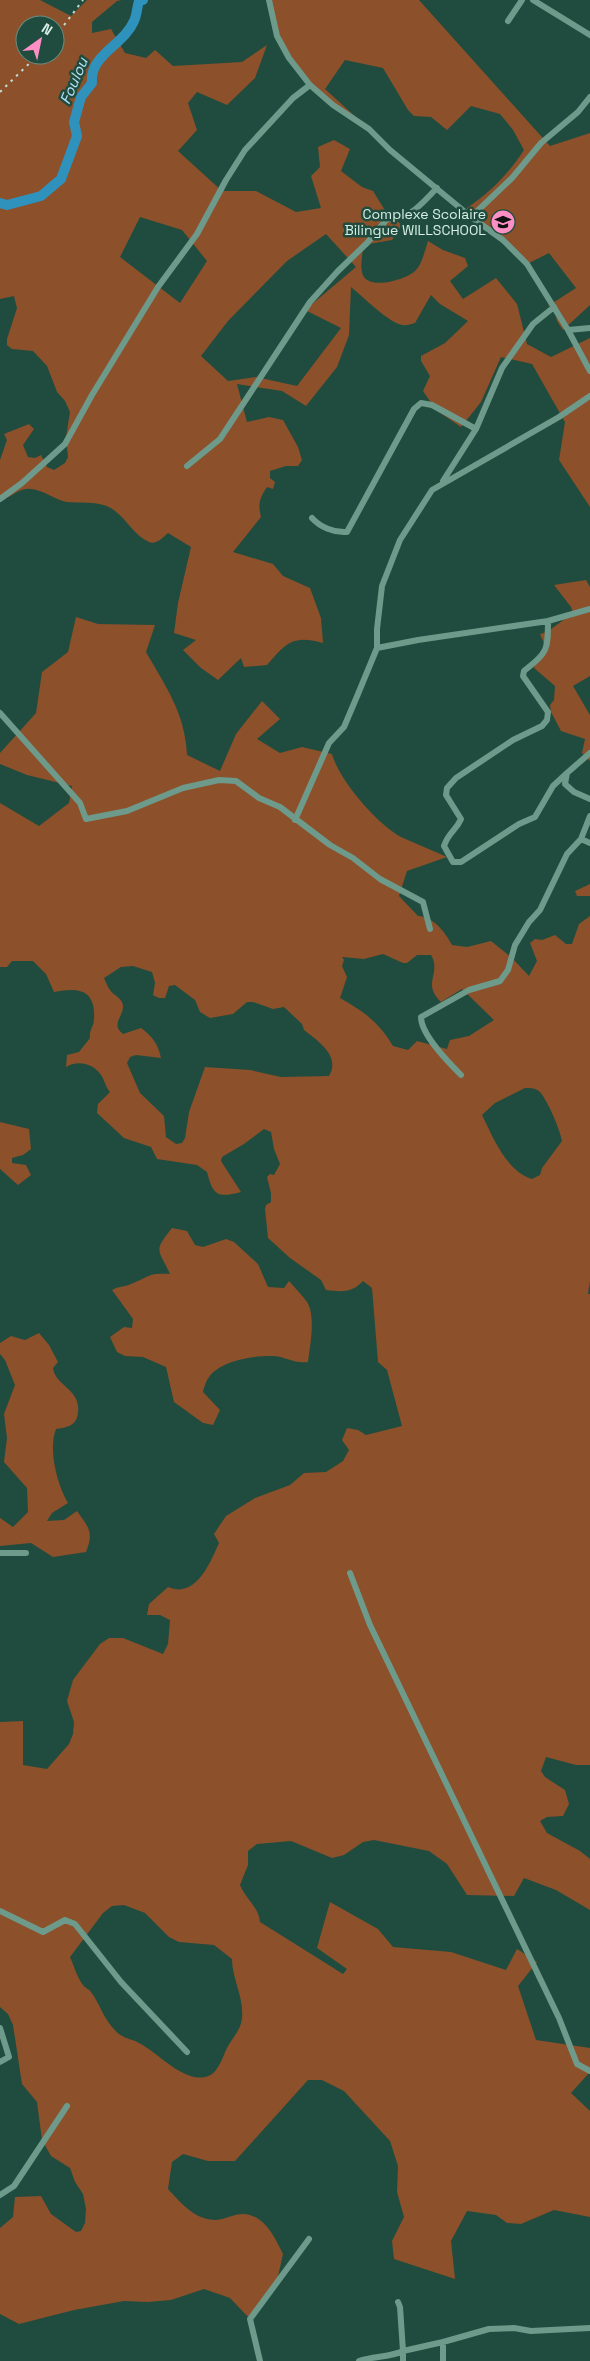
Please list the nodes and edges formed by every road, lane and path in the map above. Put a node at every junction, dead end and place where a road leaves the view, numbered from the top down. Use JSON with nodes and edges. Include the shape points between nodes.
{"nodes":[{"id":1,"x":269,"y":0,"type":"edge"},
{"id":2,"x":522,"y":0,"type":"edge"},
{"id":3,"x":533,"y":0,"type":"edge"},
{"id":4,"x":508,"y":21,"type":"dead end"},
{"id":5,"x":590,"y":35,"type":"edge"},
{"id":6,"x":310,"y":85,"type":"junction"},
{"id":7,"x":590,"y":97,"type":"edge"},
{"id":8,"x":437,"y":188,"type":"junction"},
{"id":9,"x":472,"y":217,"type":"junction"},
{"id":10,"x":554,"y":307,"type":"junction"},
{"id":11,"x":590,"y":328,"type":"edge"},
{"id":12,"x":568,"y":330,"type":"junction"},
{"id":13,"x":590,"y":371,"type":"edge"},
{"id":14,"x":590,"y":396,"type":"edge"},
{"id":15,"x":476,"y":429,"type":"junction"},
{"id":16,"x":187,"y":466,"type":"dead end"},
{"id":17,"x":442,"y":483,"type":"junction"},
{"id":18,"x":0,"y":499,"type":"edge"},
{"id":19,"x":312,"y":518,"type":"dead end"},
{"id":20,"x":590,"y":609,"type":"edge"},
{"id":21,"x":548,"y":621,"type":"junction"},
{"id":22,"x":377,"y":648,"type":"junction"},
{"id":23,"x":0,"y":713,"type":"edge"},
{"id":24,"x":590,"y":753,"type":"edge"},
{"id":25,"x":567,"y":773,"type":"junction"},
{"id":26,"x":590,"y":799,"type":"edge"},
{"id":27,"x":590,"y":816,"type":"edge"},
{"id":28,"x":295,"y":820,"type":"junction"},
{"id":29,"x":581,"y":839,"type":"junction"},
{"id":30,"x":590,"y":843,"type":"edge"},
{"id":31,"x":430,"y":929,"type":"dead end"},
{"id":32,"x":462,"y":1075,"type":"dead end"},
{"id":33,"x":0,"y":1553,"type":"edge"},
{"id":34,"x":26,"y":1553,"type":"dead end"},
{"id":35,"x":350,"y":1573,"type":"dead end"},
{"id":36,"x":0,"y":1911,"type":"edge"},
{"id":37,"x":0,"y":2028,"type":"edge"},
{"id":38,"x":187,"y":2052,"type":"dead end"},
{"id":39,"x":0,"y":2062,"type":"edge"},
{"id":40,"x":590,"y":2071,"type":"edge"},
{"id":41,"x":67,"y":2106,"type":"dead end"},
{"id":42,"x":0,"y":2195,"type":"edge"},
{"id":43,"x":309,"y":2239,"type":"dead end"},
{"id":44,"x":398,"y":2302,"type":"dead end"},
{"id":45,"x":590,"y":2328,"type":"edge"},
{"id":46,"x":443,"y":2342,"type":"junction"},
{"id":47,"x":403,"y":2351,"type":"junction"},
{"id":48,"x":260,"y":2361,"type":"edge"},
{"id":49,"x":359,"y":2361,"type":"edge"},
{"id":50,"x":403,"y":2361,"type":"edge"},
{"id":51,"x":443,"y":2361,"type":"edge"}],
"edges":[{"from":1,"to":6,"type":"street","via":[[277,36]]},
{"from":2,"to":4,"type":"street"},
{"from":3,"to":5,"type":"street"},
{"from":6,"to":8,"type":"street"},
{"from":6,"to":18,"type":"street","via":[[293,98],[244,150],[197,234],[158,288],[66,444],[22,484]]},
{"from":7,"to":9,"type":"street","via":[[578,112],[541,143],[512,178]]},
{"from":8,"to":9,"type":"street"},
{"from":8,"to":16,"type":"street","via":[[413,212],[398,220],[387,219],[327,283],[310,302],[220,439]]},
{"from":9,"to":10,"type":"street","via":[[504,240],[528,264]]},
{"from":10,"to":12,"type":"street"},
{"from":10,"to":15,"type":"street","via":[[533,324],[502,368]]},
{"from":11,"to":12,"type":"street"},
{"from":12,"to":13,"type":"street"},
{"from":14,"to":17,"type":"street"},
{"from":15,"to":17,"type":"street"},
{"from":15,"to":19,"type":"street","via":[[432,405],[421,403],[414,409],[347,532],[339,533]]},
{"from":17,"to":22,"type":"street","via":[[432,490],[400,540],[382,586],[376,629]]},
{"from":20,"to":21,"type":"street"},
{"from":21,"to":22,"type":"street"},
{"from":21,"to":25,"type":"street","via":[[545,654],[524,671],[523,676],[548,712],[547,720],[456,778],[447,788],[446,795],[461,819],[448,834],[444,846],[453,862],[461,862],[535,817],[553,786]]},
{"from":22,"to":28,"type":"street","via":[[344,727],[329,744]]},
{"from":23,"to":28,"type":"street","via":[[80,803],[86,819],[127,811],[182,788],[219,780],[236,781],[259,798],[280,807]]},
{"from":24,"to":25,"type":"street"},
{"from":25,"to":26,"type":"street","via":[[565,784]]},
{"from":27,"to":29,"type":"street"},
{"from":28,"to":31,"type":"street","via":[[380,879],[423,902]]},
{"from":29,"to":30,"type":"street"},
{"from":29,"to":32,"type":"street","via":[[567,854],[540,910],[515,945],[508,970],[500,981],[469,990],[421,1017],[421,1024],[442,1055]]},
{"from":33,"to":34,"type":"street"},
{"from":35,"to":40,"type":"street","via":[[370,1625],[559,2018],[577,2064]]},
{"from":36,"to":38,"type":"street","via":[[43,1932],[65,1920],[75,1924],[121,1982]]},
{"from":37,"to":39,"type":"street","via":[[9,2057]]},
{"from":41,"to":42,"type":"street","via":[[14,2186]]},
{"from":43,"to":48,"type":"street","via":[[250,2319]]},
{"from":44,"to":47,"type":"street"},
{"from":45,"to":46,"type":"street","via":[[489,2330]]},
{"from":46,"to":47,"type":"street"},
{"from":46,"to":51,"type":"street"},
{"from":47,"to":49,"type":"street","via":[[397,2355]]},
{"from":47,"to":50,"type":"street"}]}
